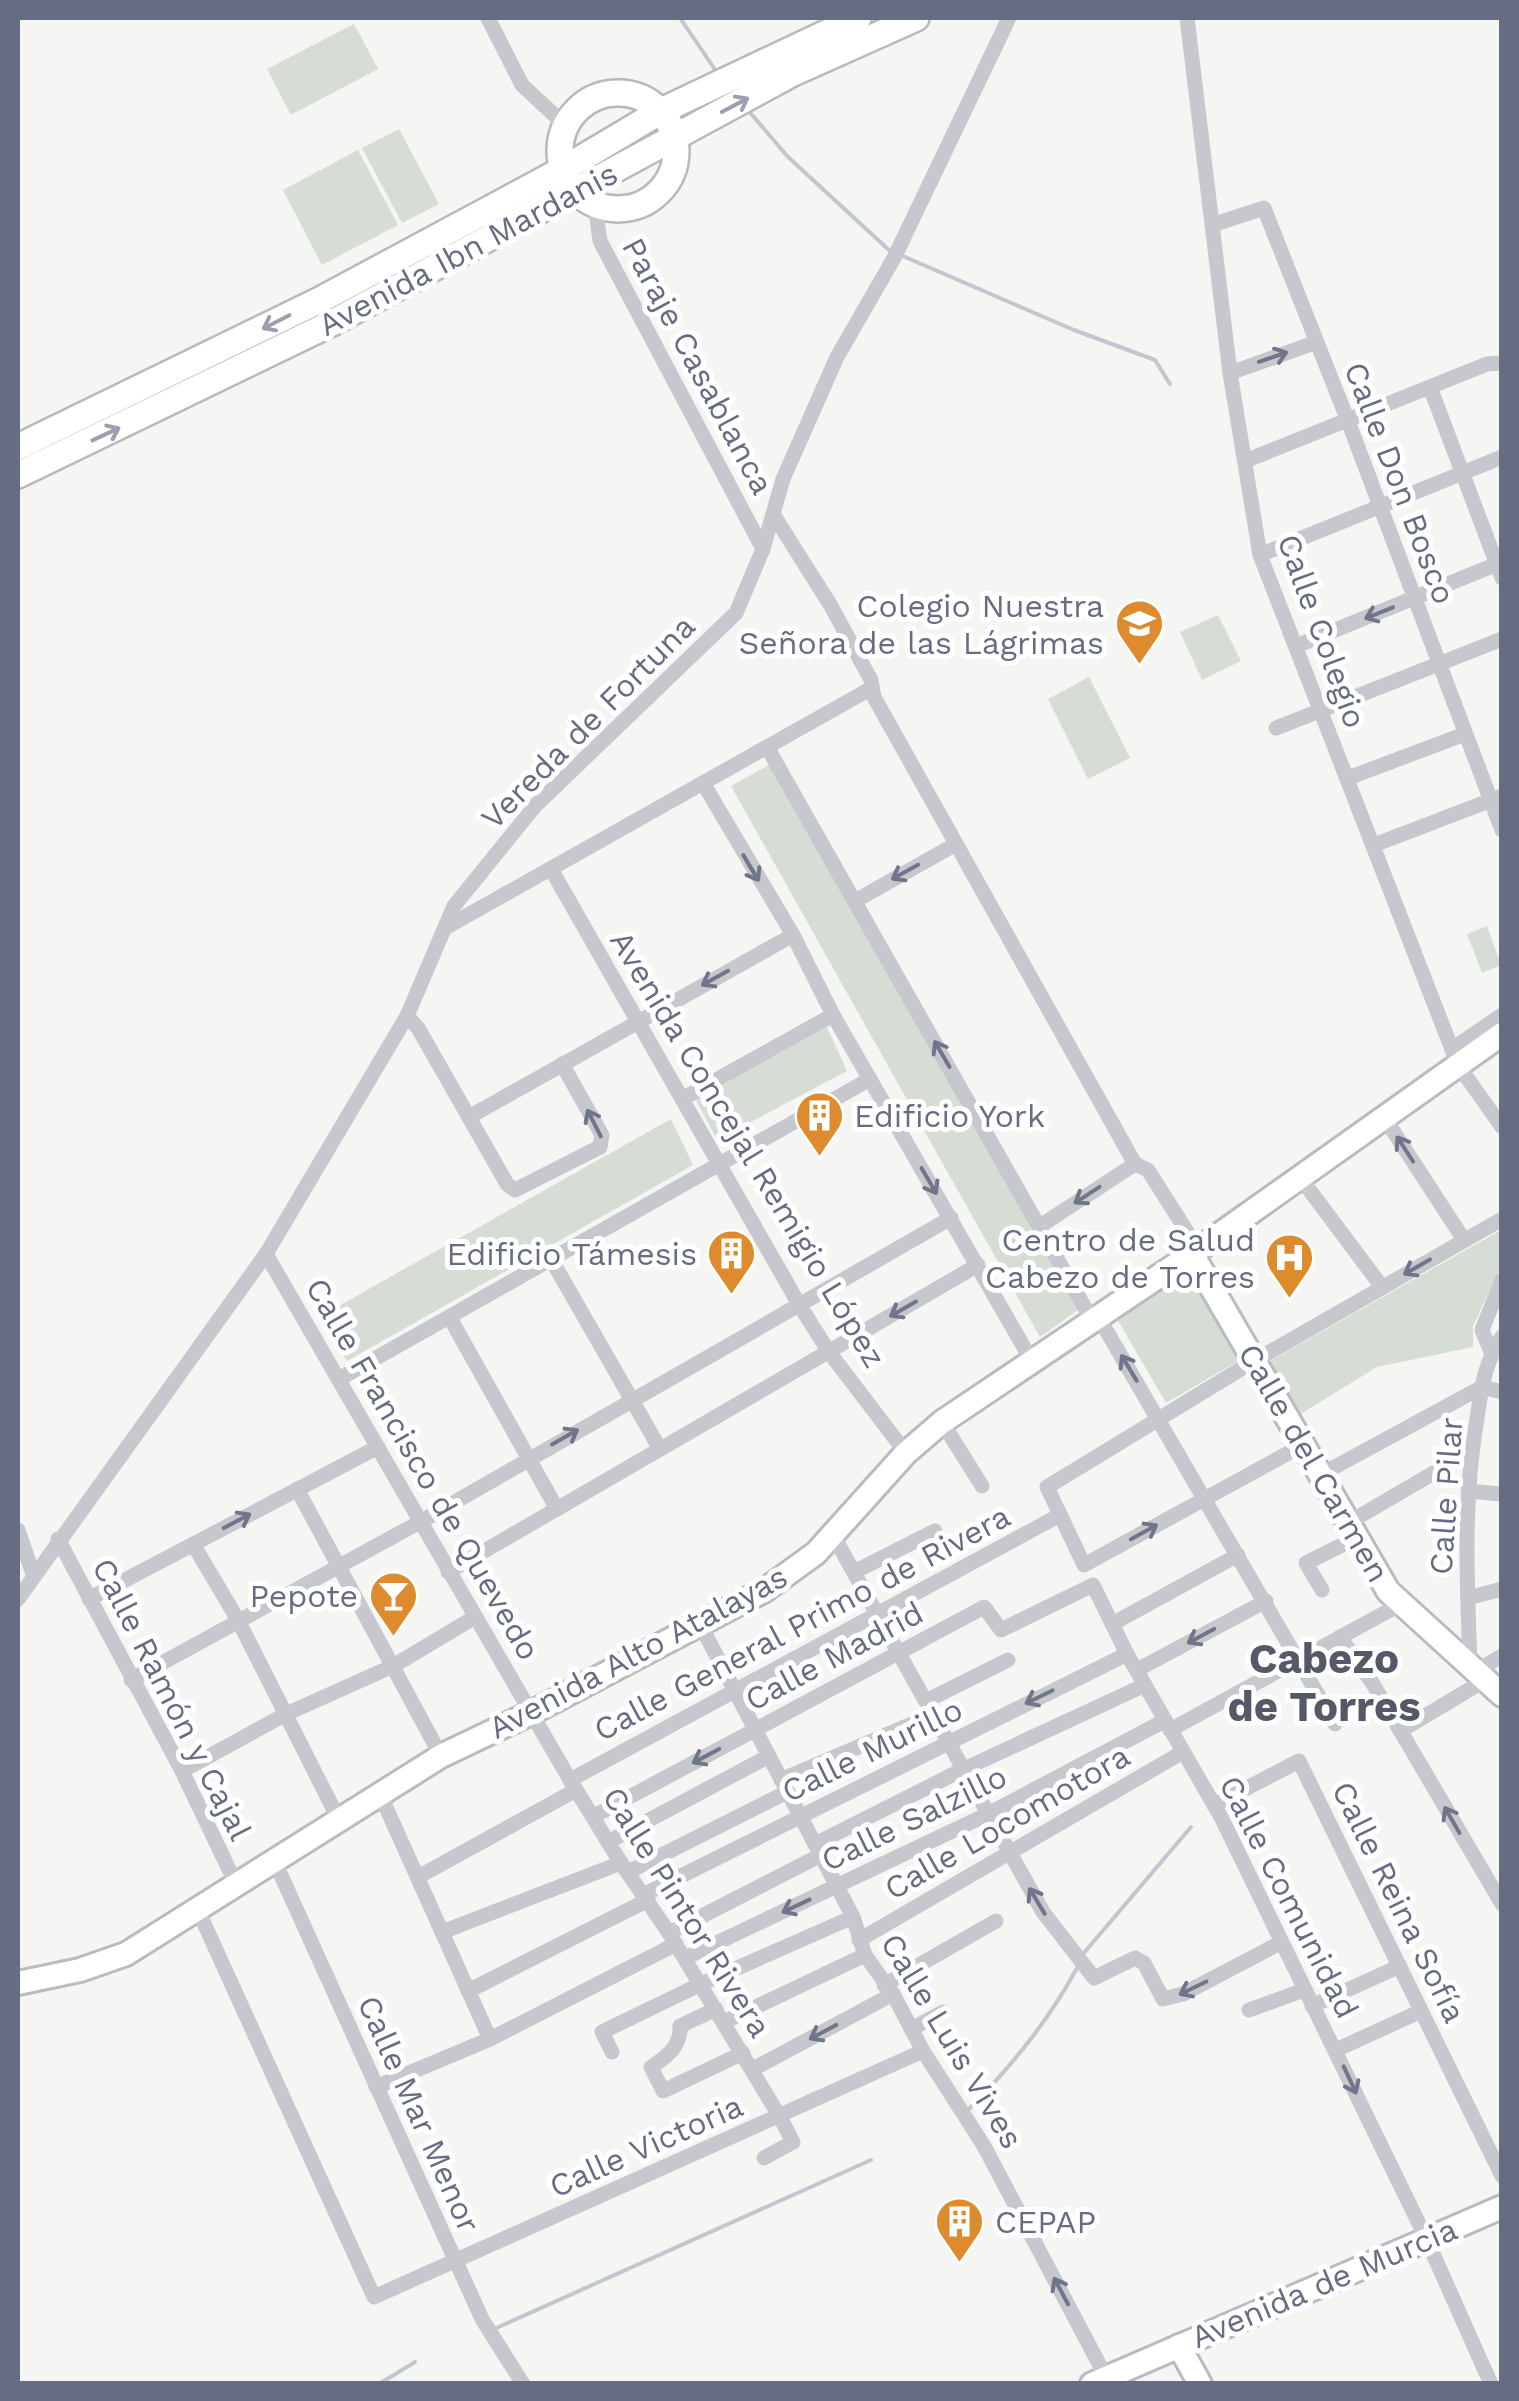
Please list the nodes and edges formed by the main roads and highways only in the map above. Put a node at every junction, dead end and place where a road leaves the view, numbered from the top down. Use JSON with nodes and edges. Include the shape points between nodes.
{"nodes":[{"id":1,"x":858,"y":18,"type":"edge"},
{"id":2,"x":916,"y":18,"type":"edge"},
{"id":3,"x":661,"y":111,"type":"junction"},
{"id":4,"x":675,"y":136,"type":"junction"},
{"id":5,"x":562,"y":170,"type":"junction"},
{"id":6,"x":586,"y":199,"type":"junction"},
{"id":7,"x":18,"y":447,"type":"edge"},
{"id":8,"x":18,"y":475,"type":"edge"},
{"id":9,"x":1502,"y":1034,"type":"edge"},
{"id":10,"x":1195,"y":1251,"type":"junction"},
{"id":11,"x":1484,"y":1677,"type":"edge"},
{"id":12,"x":18,"y":1983,"type":"edge"},
{"id":13,"x":1502,"y":2206,"type":"edge"},
{"id":14,"x":1179,"y":2346,"type":"junction"},
{"id":15,"x":1100,"y":2380,"type":"edge"},
{"id":16,"x":1200,"y":2384,"type":"edge"}],
"edges":[{"from":1,"to":3,"type":"main road","name":"Avenida Ibn Mardanis"},
{"from":4,"to":2,"type":"main road","name":"Avenida Ibn Mardanis","one_way":true},
{"from":3,"to":4,"type":"main road"},
{"from":3,"to":5,"type":"main road","name":"Avenida Ibn Mardanis"},
{"from":3,"to":5,"type":"main road","via":[[643,97],[620,92],[578,107],[564,125]]},
{"from":4,"to":6,"type":"main road","name":"Avenida Ibn Mardanis"},
{"from":4,"to":6,"type":"main road","via":[[674,168],[656,196],[616,210]]},
{"from":5,"to":6,"type":"main road"},
{"from":5,"to":7,"type":"main road","name":"Avenida Ibn Mardanis","one_way":true,"via":[[320,300]]},
{"from":8,"to":6,"type":"main road","name":"Avenida Ibn Mardanis","one_way":true},
{"from":9,"to":10,"type":"main road","name":"Avenida Alto Atalayas","via":[[1455,1057],[1384,1117]]},
{"from":10,"to":11,"type":"main road","name":"Calle del Carmen","via":[[1388,1592]]},
{"from":10,"to":12,"type":"main road","name":"Avenida Alto Atalayas","via":[[942,1422],[816,1554],[766,1590],[440,1756],[126,1954]]},
{"from":13,"to":14,"type":"main road","name":"Avenida de Murcia"},
{"from":14,"to":15,"type":"main road","name":"Avenida de Murcia"},
{"from":14,"to":16,"type":"main road"}]}
